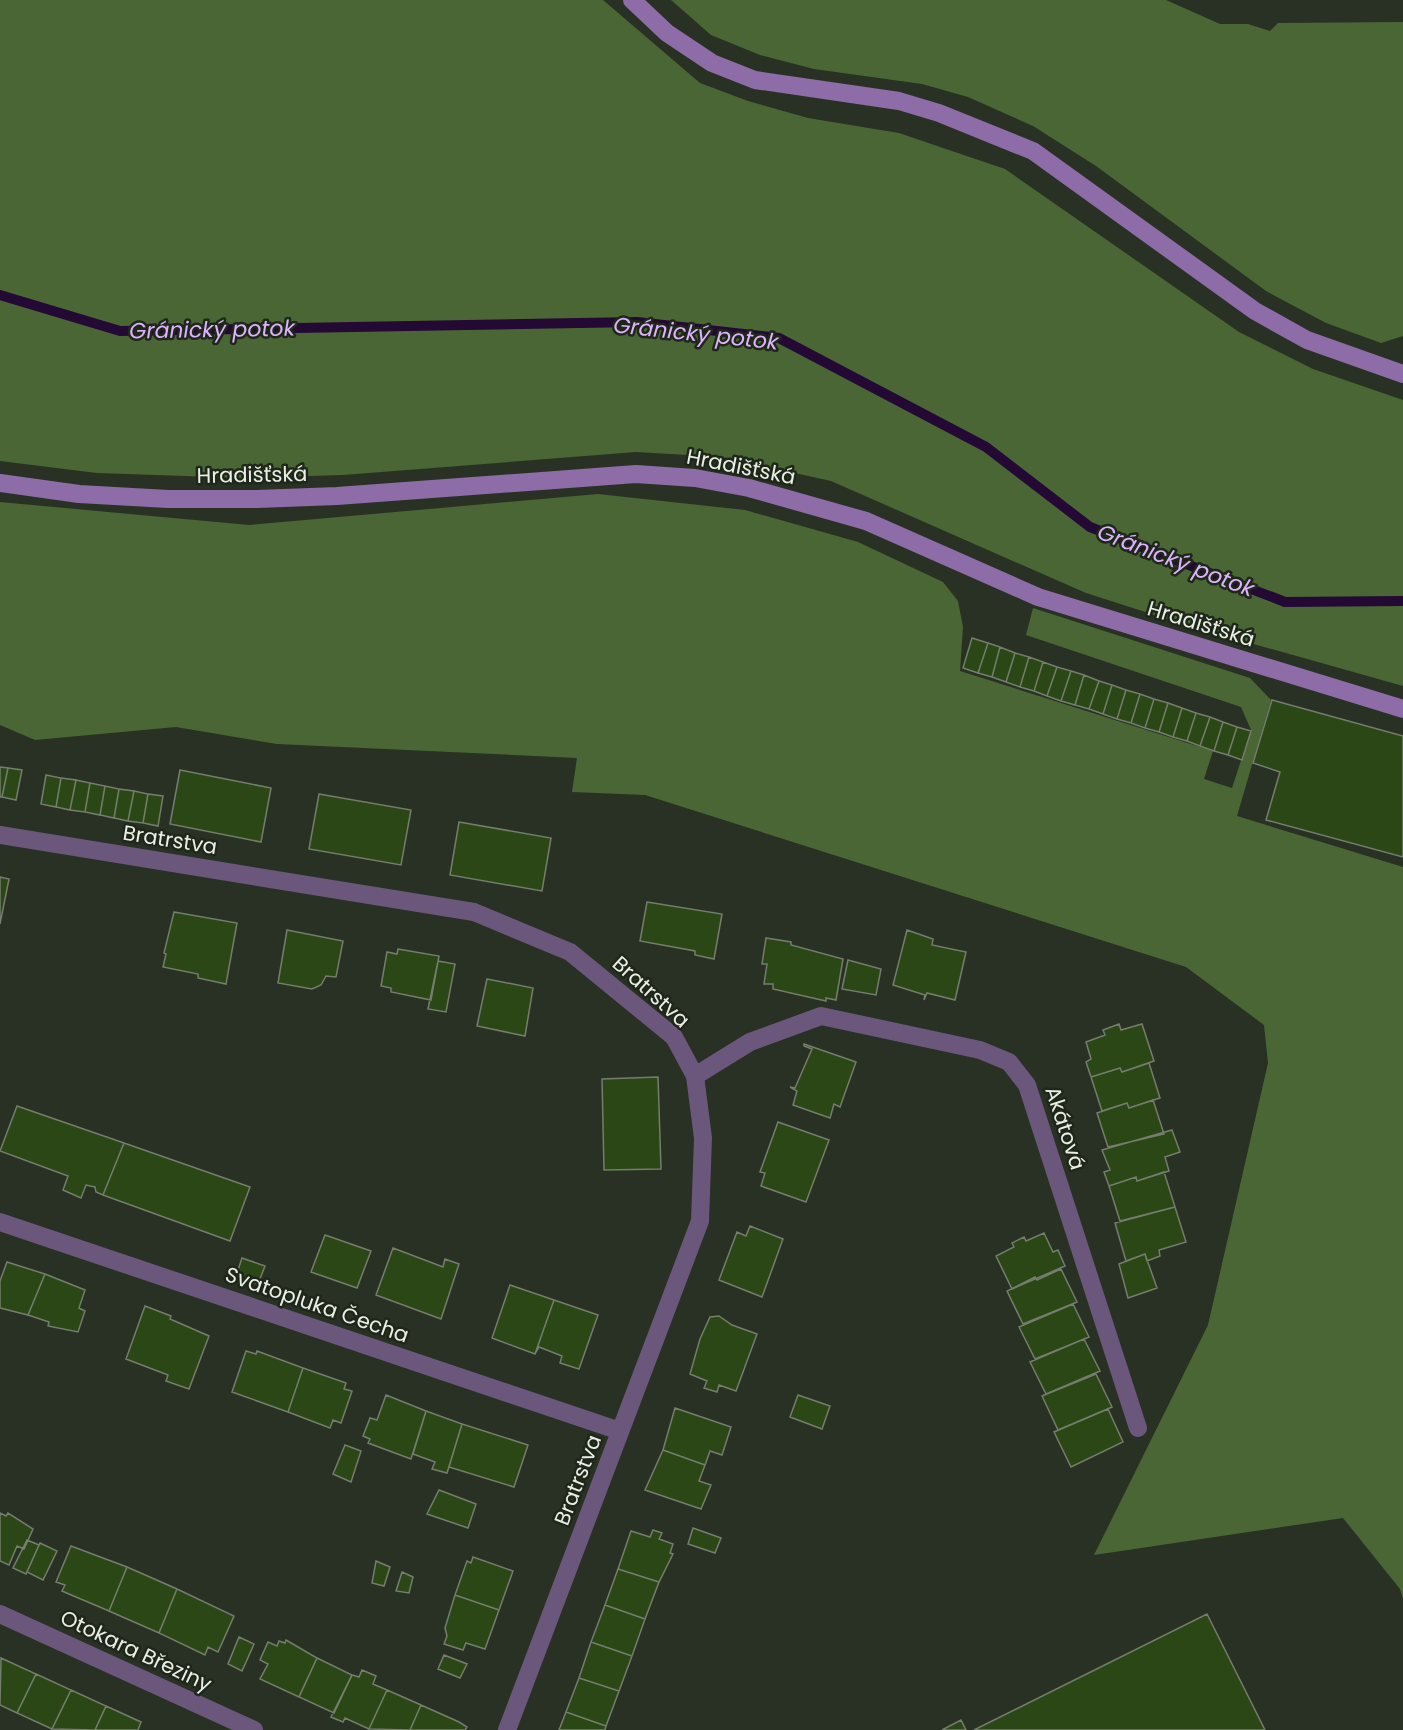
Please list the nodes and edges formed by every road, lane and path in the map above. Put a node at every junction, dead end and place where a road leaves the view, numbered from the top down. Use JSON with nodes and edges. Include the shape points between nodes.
{"nodes":[{"id":1,"x":632,"y":0,"type":"edge"},
{"id":2,"x":1403,"y":374,"type":"edge"},
{"id":3,"x":0,"y":483,"type":"edge"},
{"id":4,"x":1403,"y":709,"type":"edge"},
{"id":5,"x":0,"y":835,"type":"edge"},
{"id":6,"x":695,"y":1076,"type":"junction"},
{"id":7,"x":0,"y":1222,"type":"edge"},
{"id":8,"x":1138,"y":1428,"type":"dead end"},
{"id":9,"x":620,"y":1431,"type":"junction"},
{"id":10,"x":0,"y":1614,"type":"edge"},
{"id":11,"x":254,"y":1730,"type":"edge"},
{"id":12,"x":507,"y":1730,"type":"edge"}],
"edges":[{"from":1,"to":2,"type":"street","via":[[667,33],[712,63],[755,80],[899,101],[939,113],[1033,152],[1255,311],[1307,340]]},
{"from":3,"to":4,"type":"street","name":"Hradišťská","via":[[79,494],[256,499],[626,475],[695,478],[749,488],[866,521],[1038,597]]},
{"from":5,"to":6,"type":"street","name":"Bratrstva","via":[[474,912],[570,952],[674,1037]]},
{"from":6,"to":8,"type":"street","name":"Akátová","via":[[750,1042],[821,1016],[980,1050],[1009,1062],[1027,1085]]},
{"from":6,"to":9,"type":"street","name":"Bratrstva","via":[[703,1138],[700,1221]]},
{"from":7,"to":9,"type":"street","name":"Svatopluka Čecha"},
{"from":9,"to":12,"type":"street","name":"Bratrstva"},
{"from":10,"to":11,"type":"street","name":"Otokara Březiny"}]}
